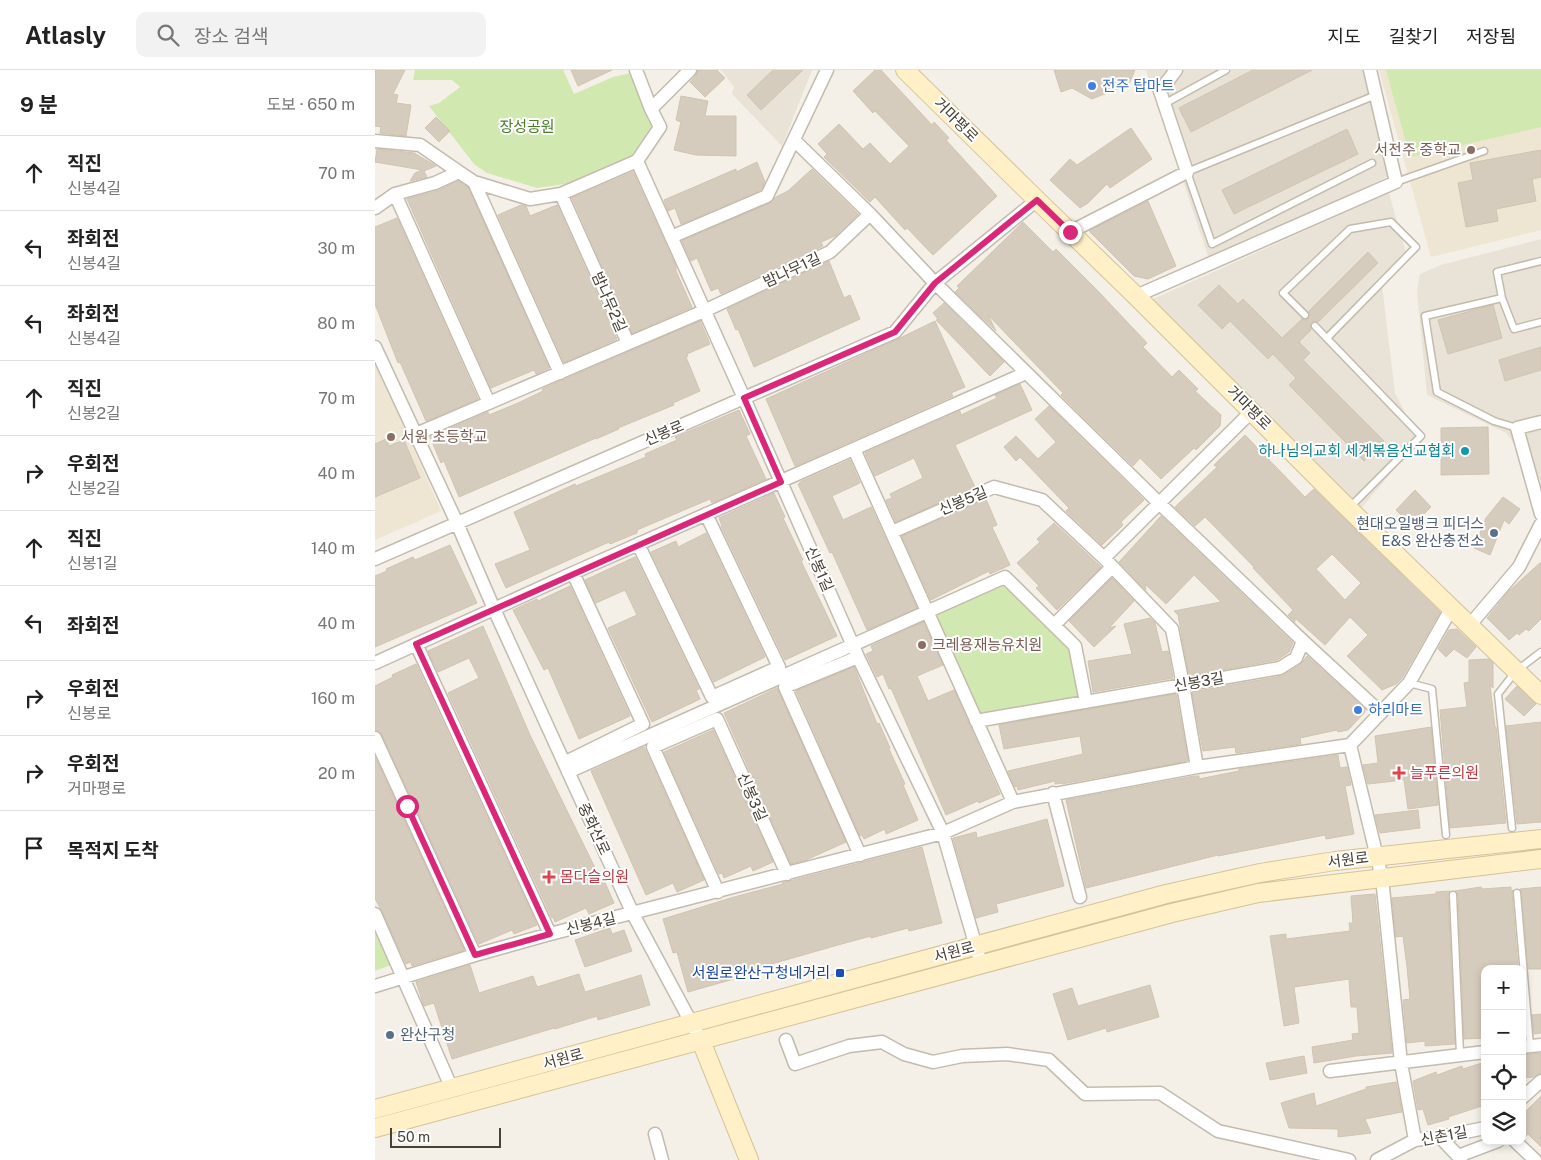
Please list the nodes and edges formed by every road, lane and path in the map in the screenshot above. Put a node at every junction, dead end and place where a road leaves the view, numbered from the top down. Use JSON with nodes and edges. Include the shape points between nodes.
{"nodes":[{"id":1,"x":636,"y":70,"type":"edge"},
{"id":2,"x":690,"y":70,"type":"edge"},
{"id":3,"x":827,"y":70,"type":"edge"},
{"id":4,"x":905,"y":70,"type":"edge"},
{"id":5,"x":1176,"y":70,"type":"edge"},
{"id":6,"x":1226,"y":70,"type":"edge"},
{"id":7,"x":1370,"y":70,"type":"edge"},
{"id":8,"x":1377,"y":95,"type":"junction"},
{"id":9,"x":1164,"y":104,"type":"junction"},
{"id":10,"x":651,"y":109,"type":"junction"},
{"id":11,"x":794,"y":140,"type":"junction"},
{"id":12,"x":375,"y":141,"type":"edge"},
{"id":13,"x":1484,"y":151,"type":"dead end"},
{"id":14,"x":637,"y":161,"type":"junction"},
{"id":15,"x":1372,"y":163,"type":"dead end"},
{"id":16,"x":459,"y":172,"type":"junction"},
{"id":17,"x":1187,"y":172,"type":"junction"},
{"id":18,"x":474,"y":182,"type":"junction"},
{"id":19,"x":1396,"y":182,"type":"junction"},
{"id":20,"x":395,"y":194,"type":"junction"},
{"id":21,"x":561,"y":194,"type":"junction"},
{"id":22,"x":1037,"y":200,"type":"junction"},
{"id":23,"x":375,"y":208,"type":"edge"},
{"id":24,"x":870,"y":214,"type":"junction"},
{"id":25,"x":1070,"y":232,"type":"junction"},
{"id":26,"x":671,"y":237,"type":"junction"},
{"id":27,"x":1541,"y":261,"type":"edge"},
{"id":28,"x":935,"y":283,"type":"junction"},
{"id":29,"x":1136,"y":296,"type":"junction"},
{"id":30,"x":1502,"y":298,"type":"junction"},
{"id":31,"x":704,"y":311,"type":"junction"},
{"id":32,"x":1305,"y":315,"type":"dead end"},
{"id":33,"x":1541,"y":322,"type":"edge"},
{"id":34,"x":1315,"y":326,"type":"dead end"},
{"id":35,"x":1327,"y":338,"type":"junction"},
{"id":36,"x":628,"y":343,"type":"junction"},
{"id":37,"x":375,"y":347,"type":"edge"},
{"id":38,"x":560,"y":372,"type":"junction"},
{"id":39,"x":1026,"y":373,"type":"junction"},
{"id":40,"x":744,"y":398,"type":"junction"},
{"id":41,"x":489,"y":403,"type":"junction"},
{"id":42,"x":1252,"y":411,"type":"junction"},
{"id":43,"x":1541,"y":422,"type":"edge"},
{"id":44,"x":1517,"y":428,"type":"junction"},
{"id":45,"x":416,"y":434,"type":"junction"},
{"id":46,"x":854,"y":449,"type":"junction"},
{"id":47,"x":781,"y":482,"type":"junction"},
{"id":48,"x":1159,"y":503,"type":"junction"},
{"id":49,"x":1348,"y":508,"type":"junction"},
{"id":50,"x":706,"y":514,"type":"junction"},
{"id":51,"x":1541,"y":514,"type":"edge"},
{"id":52,"x":457,"y":523,"type":"junction"},
{"id":53,"x":1541,"y":524,"type":"edge"},
{"id":54,"x":891,"y":532,"type":"junction"},
{"id":55,"x":638,"y":544,"type":"junction"},
{"id":56,"x":375,"y":559,"type":"edge"},
{"id":57,"x":1108,"y":562,"type":"junction"},
{"id":58,"x":573,"y":573,"type":"junction"},
{"id":59,"x":494,"y":609,"type":"junction"},
{"id":60,"x":1451,"y":609,"type":"junction"},
{"id":61,"x":927,"y":612,"type":"junction"},
{"id":62,"x":1054,"y":625,"type":"junction"},
{"id":63,"x":1469,"y":626,"type":"junction"},
{"id":64,"x":1303,"y":641,"type":"junction"},
{"id":65,"x":416,"y":644,"type":"junction"},
{"id":66,"x":1541,"y":652,"type":"edge"},
{"id":67,"x":857,"y":657,"type":"junction"},
{"id":68,"x":375,"y":663,"type":"edge"},
{"id":69,"x":1516,"y":671,"type":"junction"},
{"id":70,"x":1409,"y":683,"type":"junction"},
{"id":71,"x":1183,"y":685,"type":"junction"},
{"id":72,"x":1541,"y":695,"type":"edge"},
{"id":73,"x":1086,"y":702,"type":"junction"},
{"id":74,"x":1381,"y":713,"type":"junction"},
{"id":75,"x":976,"y":721,"type":"junction"},
{"id":76,"x":375,"y":738,"type":"edge"},
{"id":77,"x":1350,"y":745,"type":"junction"},
{"id":78,"x":566,"y":767,"type":"junction"},
{"id":79,"x":1197,"y":768,"type":"junction"},
{"id":80,"x":1053,"y":793,"type":"junction"},
{"id":81,"x":1013,"y":802,"type":"junction"},
{"id":82,"x":1512,"y":828,"type":"dead end"},
{"id":83,"x":943,"y":833,"type":"junction"},
{"id":84,"x":1445,"y":835,"type":"dead end"},
{"id":85,"x":1541,"y":839,"type":"edge"},
{"id":86,"x":860,"y":855,"type":"junction"},
{"id":87,"x":1377,"y":856,"type":"junction"},
{"id":88,"x":1541,"y":860,"type":"edge"},
{"id":89,"x":787,"y":874,"type":"junction"},
{"id":90,"x":1383,"y":878,"type":"junction"},
{"id":91,"x":718,"y":892,"type":"junction"},
{"id":92,"x":1517,"y":893,"type":"dead end"},
{"id":93,"x":1453,"y":895,"type":"dead end"},
{"id":94,"x":1080,"y":897,"type":"dead end"},
{"id":95,"x":375,"y":914,"type":"edge"},
{"id":96,"x":633,"y":914,"type":"junction"},
{"id":97,"x":550,"y":934,"type":"junction"},
{"id":98,"x":976,"y":946,"type":"junction"},
{"id":99,"x":475,"y":955,"type":"junction"},
{"id":100,"x":981,"y":964,"type":"junction"},
{"id":101,"x":404,"y":976,"type":"junction"},
{"id":102,"x":375,"y":986,"type":"edge"},
{"id":103,"x":692,"y":1024,"type":"junction"},
{"id":104,"x":786,"y":1040,"type":"dead end"},
{"id":105,"x":701,"y":1041,"type":"junction"},
{"id":106,"x":1531,"y":1046,"type":"edge"},
{"id":107,"x":1481,"y":1052,"type":"edge"},
{"id":108,"x":1460,"y":1054,"type":"junction"},
{"id":109,"x":1401,"y":1062,"type":"junction"},
{"id":110,"x":1330,"y":1072,"type":"dead end"},
{"id":111,"x":449,"y":1082,"type":"dead end"},
{"id":112,"x":1539,"y":1086,"type":"edge"},
{"id":113,"x":1526,"y":1095,"type":"edge"},
{"id":114,"x":375,"y":1109,"type":"edge"},
{"id":115,"x":375,"y":1128,"type":"edge"},
{"id":116,"x":1481,"y":1129,"type":"edge"},
{"id":117,"x":655,"y":1134,"type":"dead end"},
{"id":118,"x":1440,"y":1137,"type":"junction"},
{"id":119,"x":1415,"y":1140,"type":"junction"},
{"id":120,"x":1489,"y":1145,"type":"edge"},
{"id":121,"x":1519,"y":1145,"type":"edge"},
{"id":122,"x":1459,"y":1158,"type":"edge"},
{"id":123,"x":662,"y":1160,"type":"edge"},
{"id":124,"x":749,"y":1160,"type":"edge"},
{"id":125,"x":1349,"y":1160,"type":"edge"},
{"id":126,"x":1377,"y":1160,"type":"edge"},
{"id":127,"x":1535,"y":1160,"type":"edge"}],
"edges":[{"from":1,"to":10,"type":"street"},
{"from":2,"to":10,"type":"street"},
{"from":3,"to":11,"type":"street"},
{"from":4,"to":22,"type":"street","name":"거마평로"},
{"from":5,"to":9,"type":"street","via":[[1160,91]]},
{"from":6,"to":9,"type":"lane"},
{"from":7,"to":8,"type":"street"},
{"from":8,"to":17,"type":"lane"},
{"from":8,"to":19,"type":"street"},
{"from":9,"to":17,"type":"street"},
{"from":10,"to":14,"type":"street","via":[[659,127]]},
{"from":11,"to":24,"type":"street"},
{"from":11,"to":26,"type":"street","via":[[767,196]]},
{"from":12,"to":16,"type":"street","via":[[420,145]]},
{"from":13,"to":19,"type":"lane"},
{"from":14,"to":21,"type":"street"},
{"from":14,"to":26,"type":"street"},
{"from":15,"to":17,"type":"lane","via":[[1212,244]]},
{"from":16,"to":18,"type":"street"},
{"from":16,"to":20,"type":"street","via":[[435,183]]},
{"from":17,"to":25,"type":"street"},
{"from":18,"to":21,"type":"street","via":[[530,199]]},
{"from":18,"to":38,"type":"street"},
{"from":19,"to":29,"type":"street"},
{"from":20,"to":23,"type":"street"},
{"from":20,"to":41,"type":"street"},
{"from":21,"to":36,"type":"street","name":"밤나무2길"},
{"from":22,"to":25,"type":"street","name":"거마평로"},
{"from":22,"to":28,"type":"street","name":"신봉로"},
{"from":24,"to":28,"type":"street"},
{"from":24,"to":31,"type":"street","name":"밤나무1길","via":[[831,252]]},
{"from":25,"to":29,"type":"street","name":"거마평로"},
{"from":26,"to":31,"type":"street"},
{"from":27,"to":30,"type":"lane","via":[[1497,272]]},
{"from":28,"to":39,"type":"street"},
{"from":28,"to":40,"type":"street","name":"신봉로","via":[[895,332]]},
{"from":29,"to":42,"type":"street","name":"거마평로"},
{"from":30,"to":33,"type":"lane","via":[[1514,329]]},
{"from":30,"to":44,"type":"lane","via":[[1425,316],[1437,392],[1494,421]]},
{"from":31,"to":36,"type":"street","name":"밤나무1길"},
{"from":31,"to":40,"type":"street"},
{"from":32,"to":35,"type":"lane","via":[[1283,293],[1350,229],[1391,222],[1416,247]]},
{"from":34,"to":35,"type":"lane"},
{"from":35,"to":49,"type":"lane","via":[[1421,436]]},
{"from":36,"to":38,"type":"street","name":"밤나무2길"},
{"from":37,"to":45,"type":"street"},
{"from":38,"to":41,"type":"street","name":"밤나무2길"},
{"from":39,"to":46,"type":"street"},
{"from":39,"to":48,"type":"street"},
{"from":40,"to":47,"type":"street","name":"신봉1길"},
{"from":40,"to":52,"type":"street","name":"신봉로"},
{"from":41,"to":45,"type":"street","name":"밤나무2길"},
{"from":42,"to":48,"type":"street"},
{"from":42,"to":49,"type":"street","name":"거마평로"},
{"from":43,"to":44,"type":"street"},
{"from":44,"to":51,"type":"street"},
{"from":45,"to":52,"type":"street"},
{"from":46,"to":47,"type":"street"},
{"from":46,"to":54,"type":"street"},
{"from":47,"to":50,"type":"street"},
{"from":47,"to":67,"type":"street","name":"신봉1길"},
{"from":48,"to":57,"type":"street"},
{"from":48,"to":64,"type":"street"},
{"from":49,"to":60,"type":"street","name":"거마평로"},
{"from":50,"to":55,"type":"street"},
{"from":50,"to":55,"type":"street","via":[[779,667],[711,697]]},
{"from":52,"to":56,"type":"street","name":"신봉로"},
{"from":52,"to":59,"type":"street","name":"중화산로"},
{"from":53,"to":63,"type":"street","via":[[1519,567]]},
{"from":54,"to":57,"type":"street","name":"신봉5길","via":[[994,487],[1042,500]]},
{"from":54,"to":61,"type":"street"},
{"from":55,"to":58,"type":"street"},
{"from":57,"to":62,"type":"street"},
{"from":57,"to":71,"type":"street","name":"신봉5길","via":[[1172,629]]},
{"from":58,"to":59,"type":"street"},
{"from":58,"to":78,"type":"street","via":[[643,724]]},
{"from":59,"to":65,"type":"street"},
{"from":59,"to":78,"type":"street","name":"중화산로"},
{"from":60,"to":63,"type":"street","name":"거마평로"},
{"from":60,"to":70,"type":"street"},
{"from":61,"to":62,"type":"street","via":[[1005,577]]},
{"from":61,"to":75,"type":"street"},
{"from":61,"to":78,"type":"street"},
{"from":62,"to":73,"type":"street","via":[[1075,646]]},
{"from":63,"to":69,"type":"street","name":"거마평로"},
{"from":64,"to":71,"type":"street","name":"신봉3길","via":[[1296,658],[1280,668]]},
{"from":64,"to":74,"type":"street"},
{"from":65,"to":68,"type":"street"},
{"from":65,"to":97,"type":"street","name":"신봉4길"},
{"from":66,"to":69,"type":"lane"},
{"from":67,"to":83,"type":"street"},
{"from":67,"to":86,"type":"street","via":[[785,687]]},
{"from":69,"to":72,"type":"street","name":"거마평로"},
{"from":69,"to":82,"type":"lane","via":[[1498,694]]},
{"from":70,"to":74,"type":"street"},
{"from":70,"to":84,"type":"lane","via":[[1432,689]]},
{"from":71,"to":73,"type":"street","name":"신봉3길"},
{"from":71,"to":79,"type":"street","name":"신봉5길"},
{"from":73,"to":75,"type":"street","name":"신봉3길"},
{"from":74,"to":77,"type":"street"},
{"from":75,"to":81,"type":"street"},
{"from":76,"to":99,"type":"street"},
{"from":77,"to":79,"type":"street"},
{"from":77,"to":87,"type":"street"},
{"from":78,"to":96,"type":"street","name":"중화산로"},
{"from":79,"to":80,"type":"street"},
{"from":80,"to":81,"type":"street"},
{"from":80,"to":94,"type":"street"},
{"from":81,"to":83,"type":"street"},
{"from":83,"to":86,"type":"street"},
{"from":83,"to":98,"type":"street"},
{"from":85,"to":87,"type":"street","name":"서원로"},
{"from":86,"to":89,"type":"street"},
{"from":87,"to":90,"type":"street"},
{"from":87,"to":98,"type":"street","name":"서원로","via":[[1260,873],[1175,892]]},
{"from":88,"to":90,"type":"street","name":"서원로"},
{"from":89,"to":91,"type":"street"},
{"from":89,"to":91,"type":"street","name":"신봉3길","via":[[717,719],[653,747]]},
{"from":90,"to":100,"type":"street","name":"서원로","via":[[1258,893]]},
{"from":90,"to":109,"type":"street","name":"서원로"},
{"from":91,"to":96,"type":"street"},
{"from":92,"to":106,"type":"lane"},
{"from":93,"to":108,"type":"lane"},
{"from":95,"to":101,"type":"street"},
{"from":96,"to":97,"type":"street","name":"신봉4길"},
{"from":96,"to":103,"type":"street","name":"중화산로"},
{"from":97,"to":99,"type":"street","name":"신봉4길"},
{"from":98,"to":100,"type":"street"},
{"from":98,"to":103,"type":"street","name":"서원로"},
{"from":99,"to":101,"type":"street","name":"신봉4길"},
{"from":100,"to":105,"type":"street","name":"서원로"},
{"from":101,"to":102,"type":"street","name":"신봉4길"},
{"from":101,"to":111,"type":"street"},
{"from":103,"to":105,"type":"street","name":"중화산로"},
{"from":103,"to":114,"type":"street","name":"서원로"},
{"from":104,"to":125,"type":"street","via":[[795,1064],[849,1046],[882,1042],[904,1054],[933,1062],[962,1056],[1007,1054],[1049,1060],[1085,1094],[1160,1093],[1218,1131]]},
{"from":105,"to":115,"type":"street","name":"서원로"},
{"from":105,"to":124,"type":"street","name":"중화산로"},
{"from":107,"to":108,"type":"street"},
{"from":108,"to":109,"type":"street"},
{"from":109,"to":110,"type":"street"},
{"from":109,"to":119,"type":"street","name":"서원로"},
{"from":112,"to":113,"type":"street"},
{"from":116,"to":118,"type":"street","name":"신촌1길"},
{"from":117,"to":123,"type":"street"},
{"from":118,"to":119,"type":"street","name":"신촌1길"},
{"from":118,"to":122,"type":"street"},
{"from":119,"to":126,"type":"street","name":"신촌1길"},
{"from":120,"to":122,"type":"street"},
{"from":121,"to":127,"type":"street"}]}
